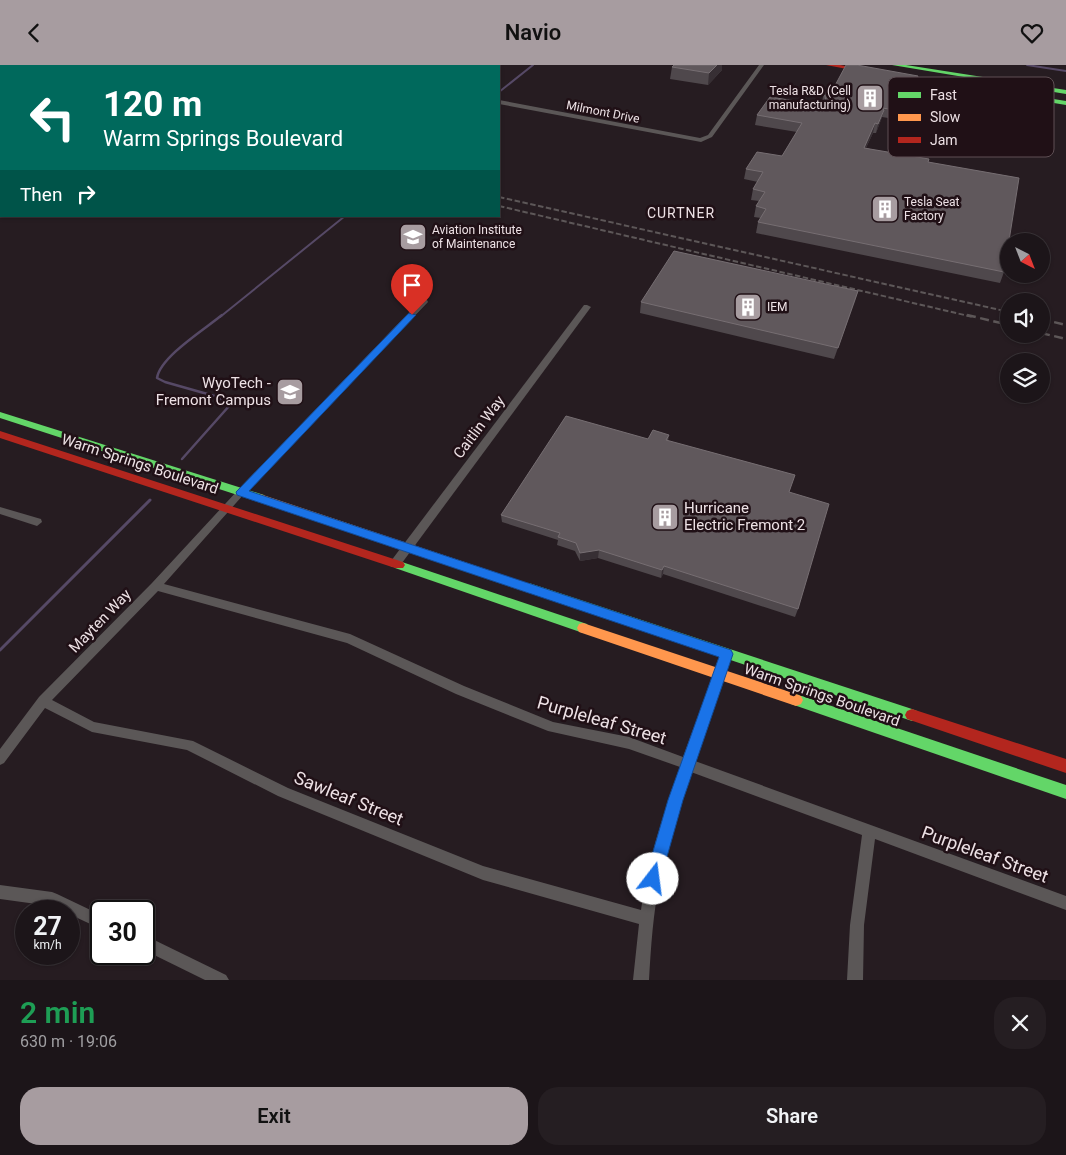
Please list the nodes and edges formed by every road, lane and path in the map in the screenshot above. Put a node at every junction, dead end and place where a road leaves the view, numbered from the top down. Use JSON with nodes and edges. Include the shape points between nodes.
{"nodes":[{"id":1,"x":762,"y":65,"type":"edge"},
{"id":2,"x":829,"y":65,"type":"edge"},
{"id":3,"x":913,"y":65,"type":"edge"},
{"id":4,"x":950,"y":65,"type":"edge"},
{"id":5,"x":897,"y":68,"type":"edge"},
{"id":6,"x":872,"y":72,"type":"edge"},
{"id":7,"x":940,"y":77,"type":"edge"},
{"id":8,"x":966,"y":77,"type":"edge"},
{"id":9,"x":986,"y":77,"type":"edge"},
{"id":10,"x":1027,"y":77,"type":"edge"},
{"id":11,"x":500,"y":103,"type":"edge"},
{"id":12,"x":424,"y":302,"type":"dead end"},
{"id":13,"x":587,"y":307,"type":"dead end"},
{"id":14,"x":0,"y":415,"type":"edge"},
{"id":15,"x":0,"y":423,"type":"edge"},
{"id":16,"x":44,"y":429,"type":"junction"},
{"id":17,"x":0,"y":434,"type":"edge"},
{"id":18,"x":241,"y":492,"type":"junction"},
{"id":19,"x":226,"y":508,"type":"junction"},
{"id":20,"x":0,"y":510,"type":"edge"},
{"id":21,"x":37,"y":522,"type":"dead end"},
{"id":22,"x":408,"y":548,"type":"junction"},
{"id":23,"x":395,"y":564,"type":"junction"},
{"id":24,"x":156,"y":586,"type":"junction"},
{"id":25,"x":727,"y":654,"type":"junction"},
{"id":26,"x":719,"y":676,"type":"junction"},
{"id":27,"x":44,"y":701,"type":"junction"},
{"id":28,"x":0,"y":759,"type":"edge"},
{"id":29,"x":689,"y":763,"type":"junction"},
{"id":30,"x":1066,"y":766,"type":"edge"},
{"id":31,"x":1066,"y":793,"type":"edge"},
{"id":32,"x":869,"y":830,"type":"junction"},
{"id":33,"x":0,"y":892,"type":"edge"},
{"id":34,"x":1066,"y":903,"type":"edge"},
{"id":35,"x":90,"y":917,"type":"edge"},
{"id":36,"x":646,"y":919,"type":"junction"},
{"id":37,"x":155,"y":947,"type":"edge"},
{"id":38,"x":221,"y":980,"type":"edge"},
{"id":39,"x":641,"y":980,"type":"edge"},
{"id":40,"x":856,"y":980,"type":"edge"}],
"edges":[{"from":1,"to":11,"type":"street","name":"Milmont Drive","via":[[710,136],[704,139]]},
{"from":2,"to":6,"type":"main road"},
{"from":3,"to":9,"type":"main road"},
{"from":4,"to":10,"type":"main road"},
{"from":5,"to":7,"type":"main road"},
{"from":5,"to":8,"type":"main road"},
{"from":12,"to":18,"type":"street","name":"Mayten Way"},
{"from":13,"to":22,"type":"street","name":"Caitlin Way"},
{"from":14,"to":16,"type":"main road","name":"Warm Springs Boulevard"},
{"from":15,"to":16,"type":"main road","via":[[29,432]]},
{"from":16,"to":18,"type":"main road","name":"Warm Springs Boulevard"},
{"from":17,"to":19,"type":"main road","name":"Warm Springs Boulevard"},
{"from":18,"to":19,"type":"street","name":"Mayten Way"},
{"from":18,"to":22,"type":"main road","name":"Warm Springs Boulevard"},
{"from":19,"to":23,"type":"main road","name":"Warm Springs Boulevard"},
{"from":19,"to":24,"type":"street","name":"Mayten Way"},
{"from":20,"to":21,"type":"street"},
{"from":22,"to":23,"type":"street","name":"Caitlin Way"},
{"from":22,"to":25,"type":"main road","name":"Warm Springs Boulevard"},
{"from":23,"to":26,"type":"main road","name":"Warm Springs Boulevard"},
{"from":24,"to":27,"type":"street","name":"Mayten Way"},
{"from":24,"to":29,"type":"street","name":"Purpleleaf Street","via":[[350,639],[460,690],[552,727],[629,743]]},
{"from":25,"to":26,"type":"street"},
{"from":25,"to":30,"type":"main road","name":"Warm Springs Boulevard"},
{"from":26,"to":29,"type":"street"},
{"from":26,"to":31,"type":"main road","name":"Warm Springs Boulevard"},
{"from":27,"to":28,"type":"street","name":"Mayten Way"},
{"from":27,"to":36,"type":"street","name":"Sawleaf Street","via":[[92,727],[189,745],[283,792],[483,873]]},
{"from":29,"to":32,"type":"street","name":"Purpleleaf Street"},
{"from":29,"to":36,"type":"street","via":[[663,842]]},
{"from":32,"to":34,"type":"street","name":"Purpleleaf Street"},
{"from":32,"to":40,"type":"street","via":[[857,925]]},
{"from":33,"to":35,"type":"street","via":[[52,899]]},
{"from":36,"to":39,"type":"street"},
{"from":37,"to":38,"type":"street"}]}
